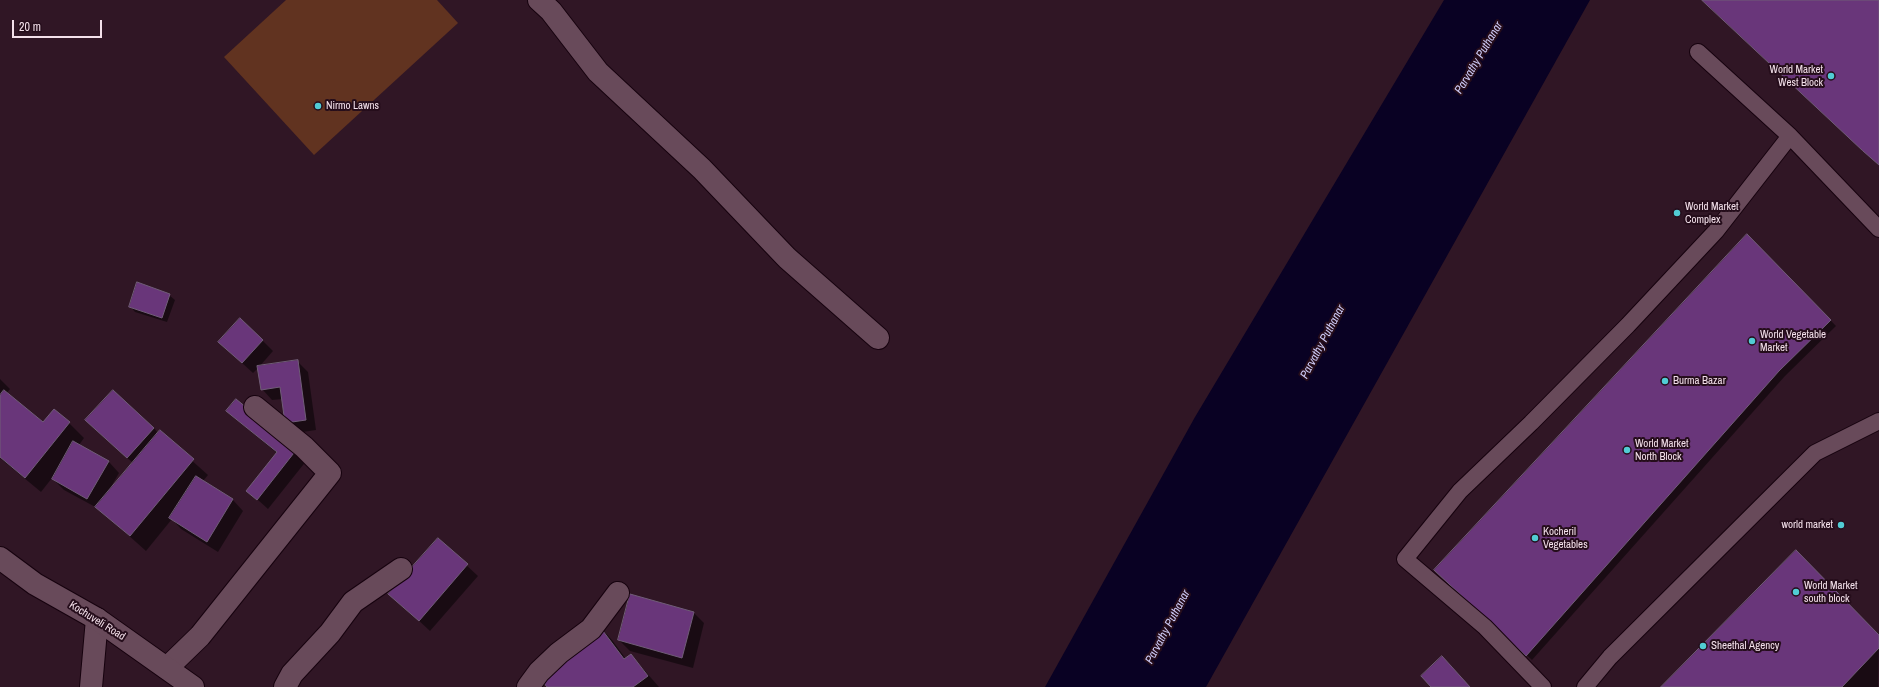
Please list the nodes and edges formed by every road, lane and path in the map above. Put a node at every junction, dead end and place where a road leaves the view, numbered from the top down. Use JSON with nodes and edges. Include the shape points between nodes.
{"nodes":[{"id":1,"x":539,"y":0,"type":"edge"},
{"id":2,"x":1698,"y":52,"type":"dead end"},
{"id":3,"x":1790,"y":136,"type":"junction"},
{"id":4,"x":1879,"y":229,"type":"edge"},
{"id":5,"x":878,"y":338,"type":"dead end"},
{"id":6,"x":255,"y":407,"type":"dead end"},
{"id":7,"x":1879,"y":422,"type":"edge"},
{"id":8,"x":0,"y":558,"type":"edge"},
{"id":9,"x":402,"y":568,"type":"dead end"},
{"id":10,"x":618,"y":593,"type":"dead end"},
{"id":11,"x":97,"y":619,"type":"junction"},
{"id":12,"x":167,"y":668,"type":"junction"},
{"id":13,"x":91,"y":687,"type":"edge"},
{"id":14,"x":193,"y":687,"type":"edge"},
{"id":15,"x":285,"y":687,"type":"edge"},
{"id":16,"x":528,"y":687,"type":"edge"},
{"id":17,"x":1543,"y":687,"type":"edge"},
{"id":18,"x":1585,"y":687,"type":"edge"}],
"edges":[{"from":1,"to":5,"type":"street","via":[[551,11],[598,72],[702,169],[787,258]]},
{"from":2,"to":3,"type":"lane"},
{"from":3,"to":4,"type":"lane"},
{"from":3,"to":17,"type":"lane","via":[[1716,231],[1628,325],[1460,491],[1405,559],[1485,626]]},
{"from":6,"to":12,"type":"street","via":[[304,447],[330,473],[200,636]]},
{"from":7,"to":18,"type":"lane","via":[[1815,453],[1610,657]]},
{"from":8,"to":11,"type":"street","name":"Kochuveli Road","via":[[35,584]]},
{"from":9,"to":15,"type":"street","via":[[353,602],[330,633],[292,674]]},
{"from":10,"to":16,"type":"street","via":[[590,629],[559,652]]},
{"from":11,"to":12,"type":"street","name":"Kochuveli Road"},
{"from":11,"to":13,"type":"street"},
{"from":12,"to":14,"type":"street","name":"Kochuveli Road"}]}
